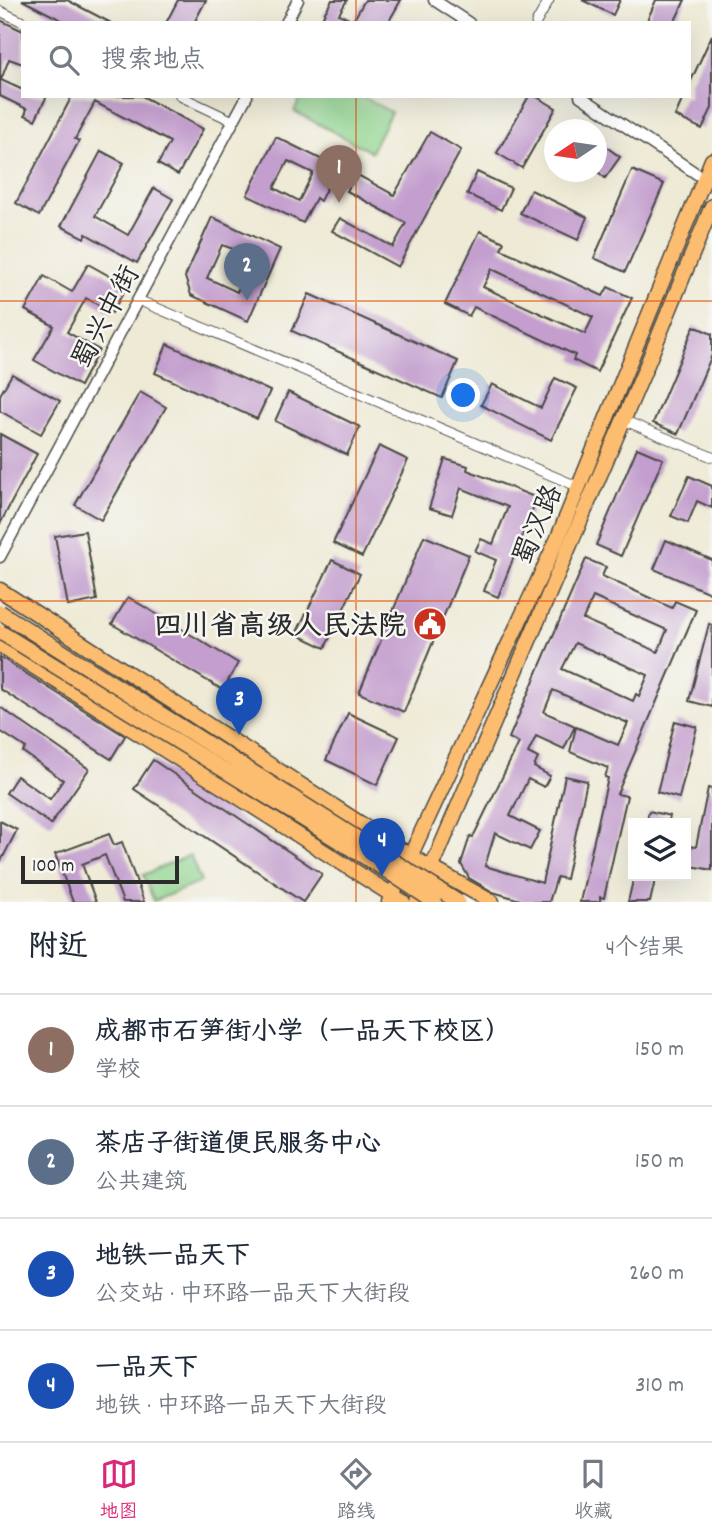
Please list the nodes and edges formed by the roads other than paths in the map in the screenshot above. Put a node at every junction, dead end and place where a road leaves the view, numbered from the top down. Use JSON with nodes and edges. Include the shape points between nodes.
{"nodes":[{"id":1,"x":298,"y":0,"type":"edge"},
{"id":2,"x":434,"y":0,"type":"edge"},
{"id":3,"x":549,"y":0,"type":"edge"},
{"id":4,"x":0,"y":11,"type":"edge"},
{"id":5,"x":21,"y":21,"type":"edge"},
{"id":6,"x":287,"y":21,"type":"edge"},
{"id":7,"x":466,"y":21,"type":"edge"},
{"id":8,"x":537,"y":21,"type":"edge"},
{"id":9,"x":184,"y":98,"type":"edge"},
{"id":10,"x":246,"y":98,"type":"edge"},
{"id":11,"x":583,"y":98,"type":"edge"},
{"id":12,"x":233,"y":121,"type":"junction"},
{"id":13,"x":712,"y":160,"type":"edge"},
{"id":14,"x":708,"y":180,"type":"edge"},
{"id":15,"x":712,"y":206,"type":"edge"},
{"id":16,"x":138,"y":300,"type":"junction"},
{"id":17,"x":624,"y":420,"type":"junction"},
{"id":18,"x":712,"y":457,"type":"edge"},
{"id":19,"x":579,"y":487,"type":"junction"},
{"id":20,"x":0,"y":557,"type":"edge"},
{"id":21,"x":0,"y":590,"type":"edge"},
{"id":22,"x":0,"y":612,"type":"edge"},
{"id":23,"x":0,"y":632,"type":"edge"},
{"id":24,"x":0,"y":645,"type":"edge"},
{"id":25,"x":412,"y":857,"type":"junction"},
{"id":26,"x":432,"y":869,"type":"junction"},
{"id":27,"x":395,"y":900,"type":"edge"},
{"id":28,"x":417,"y":902,"type":"edge"},
{"id":29,"x":434,"y":902,"type":"edge"},
{"id":30,"x":458,"y":902,"type":"edge"},
{"id":31,"x":492,"y":902,"type":"edge"}],
"edges":[{"from":1,"to":6,"type":"street"},
{"from":2,"to":7,"type":"street"},
{"from":3,"to":8,"type":"street"},
{"from":4,"to":5,"type":"street"},
{"from":9,"to":12,"type":"street"},
{"from":10,"to":12,"type":"street","name":"蜀兴中街"},
{"from":11,"to":14,"type":"street"},
{"from":12,"to":16,"type":"street","name":"蜀兴中街"},
{"from":13,"to":14,"type":"main road","name":"蜀汉路"},
{"from":14,"to":19,"type":"main road","name":"蜀汉路"},
{"from":15,"to":17,"type":"main road","name":"蜀汉路"},
{"from":16,"to":19,"type":"street"},
{"from":16,"to":20,"type":"street","name":"蜀兴中街"},
{"from":17,"to":18,"type":"street"},
{"from":17,"to":26,"type":"main road","name":"蜀汉路"},
{"from":19,"to":25,"type":"main road","name":"蜀汉路"},
{"from":21,"to":25,"type":"main road"},
{"from":22,"to":30,"type":"main road","bridge":true},
{"from":23,"to":29,"type":"main road","bridge":true},
{"from":24,"to":27,"type":"main road"},
{"from":25,"to":26,"type":"main road"},
{"from":25,"to":27,"type":"main road","name":"蜀汉路"},
{"from":26,"to":28,"type":"main road","name":"蜀汉路"},
{"from":26,"to":31,"type":"main road"}]}
